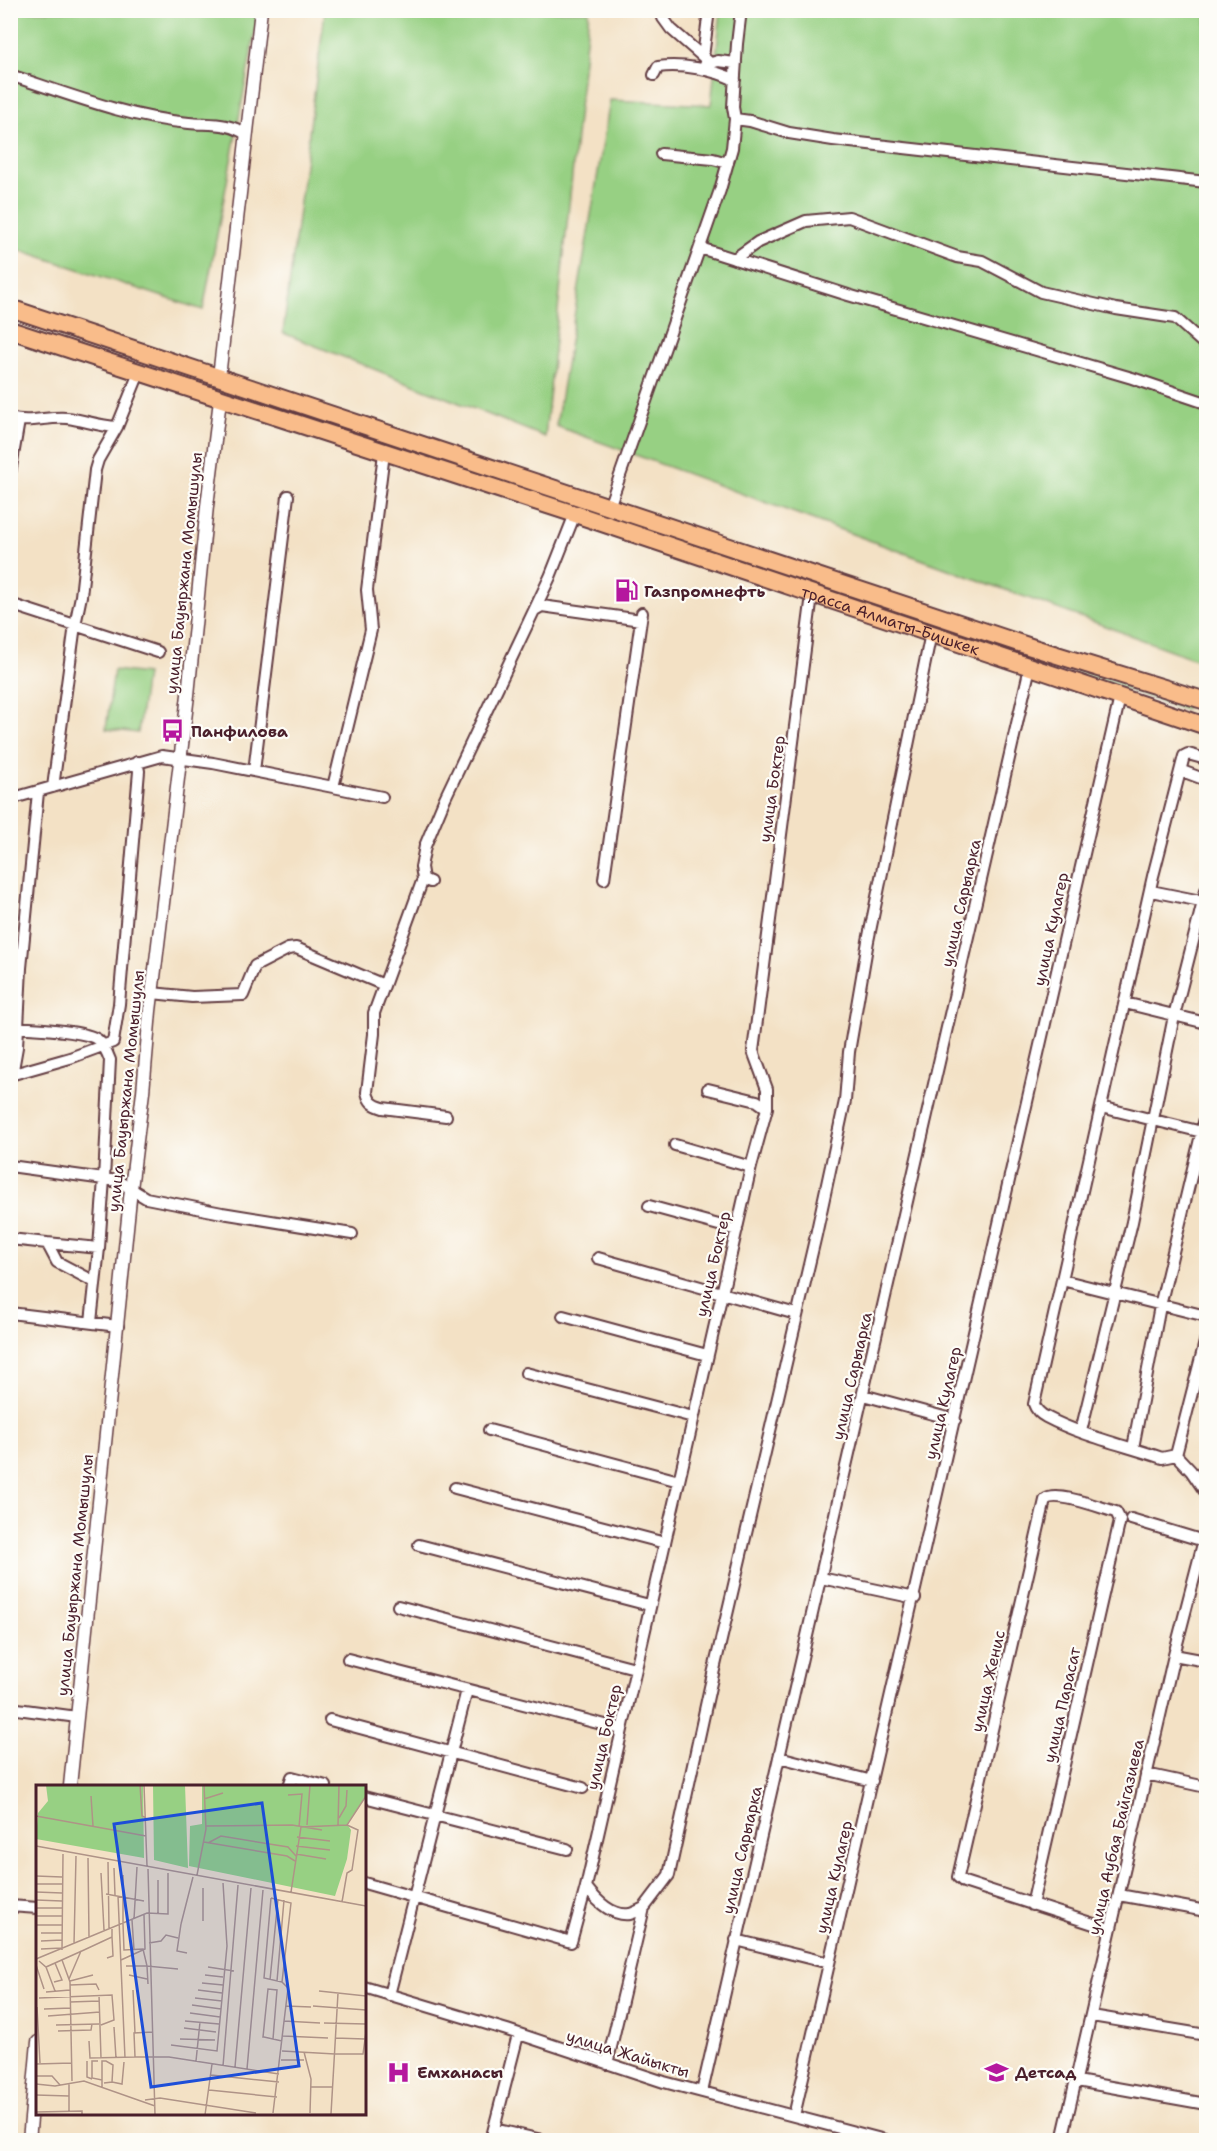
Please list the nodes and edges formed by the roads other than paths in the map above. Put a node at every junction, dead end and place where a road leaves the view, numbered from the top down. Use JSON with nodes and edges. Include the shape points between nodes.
{"nodes":[{"id":1,"x":261,"y":10,"type":"edge"},
{"id":2,"x":664,"y":10,"type":"edge"},
{"id":3,"x":709,"y":10,"type":"edge"},
{"id":4,"x":741,"y":10,"type":"edge"},
{"id":5,"x":706,"y":60,"type":"junction"},
{"id":6,"x":736,"y":63,"type":"junction"},
{"id":7,"x":697,"y":69,"type":"junction"},
{"id":8,"x":10,"y":75,"type":"edge"},
{"id":9,"x":654,"y":75,"type":"dead end"},
{"id":10,"x":735,"y":80,"type":"junction"},
{"id":11,"x":735,"y":119,"type":"junction"},
{"id":12,"x":247,"y":135,"type":"junction"},
{"id":13,"x":661,"y":154,"type":"dead end"},
{"id":14,"x":728,"y":163,"type":"junction"},
{"id":15,"x":1206,"y":182,"type":"edge"},
{"id":16,"x":700,"y":248,"type":"junction"},
{"id":17,"x":734,"y":259,"type":"junction"},
{"id":18,"x":10,"y":308,"type":"edge"},
{"id":19,"x":10,"y":330,"type":"edge"},
{"id":20,"x":1206,"y":344,"type":"edge"},
{"id":21,"x":140,"y":373,"type":"junction"},
{"id":22,"x":219,"y":377,"type":"junction"},
{"id":23,"x":220,"y":400,"type":"junction"},
{"id":24,"x":1206,"y":403,"type":"edge"},
{"id":25,"x":15,"y":419,"type":"edge"},
{"id":26,"x":117,"y":427,"type":"junction"},
{"id":27,"x":384,"y":453,"type":"junction"},
{"id":28,"x":10,"y":473,"type":"edge"},
{"id":29,"x":288,"y":496,"type":"dead end"},
{"id":30,"x":609,"y":507,"type":"junction"},
{"id":31,"x":575,"y":514,"type":"junction"},
{"id":32,"x":741,"y":550,"type":"junction"},
{"id":33,"x":734,"y":568,"type":"junction"},
{"id":34,"x":812,"y":594,"type":"junction"},
{"id":35,"x":10,"y":604,"type":"edge"},
{"id":36,"x":534,"y":610,"type":"junction"},
{"id":37,"x":75,"y":625,"type":"junction"},
{"id":38,"x":931,"y":633,"type":"junction"},
{"id":39,"x":158,"y":652,"type":"dead end"},
{"id":40,"x":1030,"y":667,"type":"junction"},
{"id":41,"x":1120,"y":697,"type":"junction"},
{"id":42,"x":1206,"y":701,"type":"edge"},
{"id":43,"x":1206,"y":723,"type":"edge"},
{"id":44,"x":180,"y":757,"type":"junction"},
{"id":45,"x":1206,"y":759,"type":"edge"},
{"id":46,"x":136,"y":762,"type":"junction"},
{"id":47,"x":254,"y":771,"type":"junction"},
{"id":48,"x":1182,"y":771,"type":"junction"},
{"id":49,"x":1206,"y":780,"type":"edge"},
{"id":50,"x":53,"y":787,"type":"junction"},
{"id":51,"x":333,"y":787,"type":"junction"},
{"id":52,"x":38,"y":792,"type":"junction"},
{"id":53,"x":382,"y":797,"type":"dead end"},
{"id":54,"x":10,"y":799,"type":"edge"},
{"id":55,"x":604,"y":879,"type":"dead end"},
{"id":56,"x":1206,"y":890,"type":"edge"},
{"id":57,"x":1151,"y":891,"type":"junction"},
{"id":58,"x":1205,"y":902,"type":"edge"},
{"id":59,"x":384,"y":985,"type":"junction"},
{"id":60,"x":152,"y":993,"type":"junction"},
{"id":61,"x":1125,"y":1003,"type":"junction"},
{"id":62,"x":1174,"y":1016,"type":"junction"},
{"id":63,"x":1206,"y":1023,"type":"edge"},
{"id":64,"x":14,"y":1027,"type":"edge"},
{"id":65,"x":104,"y":1046,"type":"junction"},
{"id":66,"x":11,"y":1075,"type":"edge"},
{"id":67,"x":708,"y":1089,"type":"dead end"},
{"id":68,"x":767,"y":1107,"type":"junction"},
{"id":69,"x":1101,"y":1107,"type":"junction"},
{"id":70,"x":1206,"y":1114,"type":"edge"},
{"id":71,"x":446,"y":1116,"type":"dead end"},
{"id":72,"x":1152,"y":1121,"type":"junction"},
{"id":73,"x":1204,"y":1133,"type":"edge"},
{"id":74,"x":675,"y":1145,"type":"dead end"},
{"id":75,"x":10,"y":1166,"type":"edge"},
{"id":76,"x":751,"y":1167,"type":"junction"},
{"id":77,"x":134,"y":1171,"type":"junction"},
{"id":78,"x":104,"y":1179,"type":"junction"},
{"id":79,"x":118,"y":1181,"type":"junction"},
{"id":80,"x":131,"y":1189,"type":"junction"},
{"id":81,"x":650,"y":1206,"type":"dead end"},
{"id":82,"x":737,"y":1230,"type":"junction"},
{"id":83,"x":352,"y":1234,"type":"dead end"},
{"id":84,"x":10,"y":1239,"type":"edge"},
{"id":85,"x":47,"y":1243,"type":"junction"},
{"id":86,"x":99,"y":1248,"type":"junction"},
{"id":87,"x":598,"y":1258,"type":"dead end"},
{"id":88,"x":1062,"y":1280,"type":"junction"},
{"id":89,"x":95,"y":1282,"type":"junction"},
{"id":90,"x":723,"y":1293,"type":"junction"},
{"id":91,"x":1113,"y":1293,"type":"junction"},
{"id":92,"x":1160,"y":1305,"type":"junction"},
{"id":93,"x":10,"y":1313,"type":"edge"},
{"id":94,"x":796,"y":1314,"type":"junction"},
{"id":95,"x":563,"y":1316,"type":"dead end"},
{"id":96,"x":1206,"y":1316,"type":"edge"},
{"id":97,"x":91,"y":1322,"type":"junction"},
{"id":98,"x":118,"y":1326,"type":"junction"},
{"id":99,"x":1206,"y":1338,"type":"edge"},
{"id":100,"x":707,"y":1355,"type":"junction"},
{"id":101,"x":526,"y":1372,"type":"dead end"},
{"id":102,"x":863,"y":1395,"type":"junction"},
{"id":103,"x":693,"y":1417,"type":"junction"},
{"id":104,"x":955,"y":1420,"type":"junction"},
{"id":105,"x":489,"y":1430,"type":"dead end"},
{"id":106,"x":1081,"y":1431,"type":"junction"},
{"id":107,"x":1132,"y":1448,"type":"junction"},
{"id":108,"x":1176,"y":1455,"type":"junction"},
{"id":109,"x":679,"y":1481,"type":"junction"},
{"id":110,"x":455,"y":1488,"type":"dead end"},
{"id":111,"x":1206,"y":1492,"type":"edge"},
{"id":112,"x":1116,"y":1512,"type":"joint"},
{"id":113,"x":1131,"y":1519,"type":"dead end"},
{"id":114,"x":1205,"y":1536,"type":"edge"},
{"id":115,"x":665,"y":1543,"type":"junction"},
{"id":116,"x":419,"y":1545,"type":"dead end"},
{"id":117,"x":820,"y":1578,"type":"junction"},
{"id":118,"x":915,"y":1598,"type":"junction"},
{"id":119,"x":650,"y":1605,"type":"junction"},
{"id":120,"x":398,"y":1606,"type":"dead end"},
{"id":121,"x":1174,"y":1654,"type":"junction"},
{"id":122,"x":348,"y":1659,"type":"dead end"},
{"id":123,"x":1206,"y":1661,"type":"edge"},
{"id":124,"x":635,"y":1668,"type":"junction"},
{"id":125,"x":466,"y":1690,"type":"junction"},
{"id":126,"x":10,"y":1708,"type":"edge"},
{"id":127,"x":77,"y":1717,"type":"junction"},
{"id":128,"x":330,"y":1720,"type":"dead end"},
{"id":129,"x":621,"y":1729,"type":"junction"},
{"id":130,"x":452,"y":1753,"type":"junction"},
{"id":131,"x":779,"y":1757,"type":"junction"},
{"id":132,"x":1146,"y":1774,"type":"junction"},
{"id":133,"x":872,"y":1781,"type":"junction"},
{"id":134,"x":69,"y":1785,"type":"edge"},
{"id":135,"x":289,"y":1785,"type":"edge"},
{"id":136,"x":323,"y":1785,"type":"edge"},
{"id":137,"x":1206,"y":1787,"type":"edge"},
{"id":138,"x":583,"y":1788,"type":"dead end"},
{"id":139,"x":366,"y":1798,"type":"edge"},
{"id":140,"x":435,"y":1816,"type":"junction"},
{"id":141,"x":567,"y":1849,"type":"dead end"},
{"id":142,"x":366,"y":1885,"type":"edge"},
{"id":143,"x":586,"y":1887,"type":"junction"},
{"id":144,"x":1119,"y":1895,"type":"junction"},
{"id":145,"x":414,"y":1898,"type":"junction"},
{"id":146,"x":1032,"y":1905,"type":"junction"},
{"id":147,"x":10,"y":1906,"type":"edge"},
{"id":148,"x":36,"y":1908,"type":"edge"},
{"id":149,"x":644,"y":1908,"type":"junction"},
{"id":150,"x":1206,"y":1911,"type":"edge"},
{"id":151,"x":1109,"y":1929,"type":"junction"},
{"id":152,"x":736,"y":1940,"type":"junction"},
{"id":153,"x":829,"y":1963,"type":"junction"},
{"id":154,"x":366,"y":1988,"type":"edge"},
{"id":155,"x":389,"y":1995,"type":"junction"},
{"id":156,"x":1092,"y":2016,"type":"junction"},
{"id":157,"x":518,"y":2035,"type":"junction"},
{"id":158,"x":1206,"y":2035,"type":"edge"},
{"id":159,"x":36,"y":2064,"type":"edge"},
{"id":160,"x":607,"y":2064,"type":"junction"},
{"id":161,"x":1077,"y":2081,"type":"junction"},
{"id":162,"x":702,"y":2092,"type":"junction"},
{"id":163,"x":1206,"y":2104,"type":"edge"},
{"id":164,"x":794,"y":2116,"type":"junction"},
{"id":165,"x":494,"y":2129,"type":"junction"},
{"id":166,"x":29,"y":2140,"type":"edge"},
{"id":167,"x":491,"y":2140,"type":"edge"},
{"id":168,"x":542,"y":2140,"type":"edge"},
{"id":169,"x":885,"y":2140,"type":"edge"},
{"id":170,"x":1062,"y":2140,"type":"edge"}],
"edges":[{"from":1,"to":12,"type":"street"},
{"from":2,"to":5,"type":"street","via":[[663,18],[671,29]]},
{"from":3,"to":5,"type":"street"},
{"from":4,"to":6,"type":"street"},
{"from":5,"to":6,"type":"street"},
{"from":5,"to":7,"type":"street"},
{"from":6,"to":10,"type":"street"},
{"from":7,"to":9,"type":"street","via":[[658,67]]},
{"from":7,"to":10,"type":"street"},
{"from":8,"to":12,"type":"street","via":[[119,109],[178,122],[222,124]]},
{"from":10,"to":11,"type":"street"},
{"from":11,"to":14,"type":"street"},
{"from":11,"to":15,"type":"street","via":[[832,140]]},
{"from":12,"to":22,"type":"street"},
{"from":13,"to":14,"type":"street"},
{"from":14,"to":16,"type":"street"},
{"from":16,"to":17,"type":"street"},
{"from":16,"to":30,"type":"street"},
{"from":17,"to":20,"type":"street","via":[[758,242],[806,221],[849,217],[957,257],[982,261],[1041,292],[1175,318]]},
{"from":17,"to":24,"type":"street"},
{"from":18,"to":22,"type":"highway","name":"трасса Алматы-Бишкек"},
{"from":19,"to":21,"type":"highway","name":"трасса Алматы-Бишкек"},
{"from":21,"to":23,"type":"highway","name":"трасса Алматы-Бишкек"},
{"from":21,"to":26,"type":"street"},
{"from":22,"to":30,"type":"highway","name":"трасса Алматы-Бишкек"},
{"from":23,"to":27,"type":"highway","name":"трасса Алматы-Бишкек"},
{"from":23,"to":44,"type":"street","name":"улица Бауыржана Момышулы"},
{"from":25,"to":26,"type":"street","via":[[68,418]]},
{"from":25,"to":28,"type":"street"},
{"from":26,"to":37,"type":"street","via":[[95,470]]},
{"from":27,"to":31,"type":"highway","name":"трасса Алматы-Бишкек"},
{"from":27,"to":51,"type":"street","via":[[368,590],[371,630]]},
{"from":29,"to":47,"type":"street"},
{"from":30,"to":32,"type":"highway","name":"трасса Алматы-Бишкек"},
{"from":31,"to":33,"type":"highway","name":"трасса Алматы-Бишкек"},
{"from":31,"to":36,"type":"street"},
{"from":32,"to":33,"type":"highway"},
{"from":32,"to":42,"type":"highway","name":"трасса Алматы-Бишкек"},
{"from":33,"to":34,"type":"highway","name":"трасса Алматы-Бишкек"},
{"from":34,"to":38,"type":"highway","name":"трасса Алматы-Бишкек"},
{"from":34,"to":68,"type":"street","name":"улица Боктер","via":[[753,1052],[767,1089]]},
{"from":35,"to":37,"type":"street"},
{"from":36,"to":55,"type":"street","via":[[542,606],[642,616]]},
{"from":36,"to":59,"type":"street","via":[[429,837],[421,867],[426,881]]},
{"from":37,"to":39,"type":"street"},
{"from":37,"to":50,"type":"street"},
{"from":38,"to":40,"type":"highway","name":"трасса Алматы-Бишкек"},
{"from":38,"to":94,"type":"street","via":[[868,941],[849,1052],[845,1101]]},
{"from":40,"to":41,"type":"highway","name":"трасса Алматы-Бишкек"},
{"from":40,"to":102,"type":"street","name":"улица Сарыарка"},
{"from":41,"to":43,"type":"highway","name":"трасса Алматы-Бишкек"},
{"from":41,"to":104,"type":"street","name":"улица Кулагер"},
{"from":44,"to":46,"type":"street","via":[[162,756]]},
{"from":44,"to":47,"type":"street"},
{"from":44,"to":60,"type":"street","name":"улица Бауыржана Момышулы"},
{"from":45,"to":48,"type":"street","via":[[1188,754],[1184,756]]},
{"from":46,"to":50,"type":"street"},
{"from":46,"to":65,"type":"street","via":[[139,771],[118,1004],[113,1042]]},
{"from":47,"to":51,"type":"street"},
{"from":48,"to":49,"type":"street"},
{"from":48,"to":57,"type":"street"},
{"from":50,"to":52,"type":"street"},
{"from":51,"to":53,"type":"street"},
{"from":52,"to":54,"type":"street"},
{"from":52,"to":64,"type":"street"},
{"from":56,"to":58,"type":"street"},
{"from":57,"to":58,"type":"street"},
{"from":57,"to":61,"type":"street"},
{"from":58,"to":62,"type":"street"},
{"from":59,"to":60,"type":"street","via":[[297,948],[255,966],[243,995],[192,997]]},
{"from":59,"to":71,"type":"street","via":[[374,1013],[369,1101],[383,1108]]},
{"from":60,"to":77,"type":"street","name":"улица Бауыржана Момышулы"},
{"from":61,"to":62,"type":"street"},
{"from":61,"to":69,"type":"street"},
{"from":62,"to":63,"type":"street"},
{"from":62,"to":72,"type":"street"},
{"from":64,"to":65,"type":"street","via":[[82,1034],[97,1038]]},
{"from":64,"to":66,"type":"street","via":[[17,1047]]},
{"from":65,"to":66,"type":"street"},
{"from":65,"to":78,"type":"street","via":[[110,1060]]},
{"from":67,"to":68,"type":"street"},
{"from":68,"to":76,"type":"street","name":"улица Боктер"},
{"from":69,"to":72,"type":"street"},
{"from":69,"to":88,"type":"street"},
{"from":70,"to":73,"type":"street"},
{"from":72,"to":73,"type":"street"},
{"from":72,"to":91,"type":"street"},
{"from":73,"to":92,"type":"street"},
{"from":74,"to":76,"type":"street"},
{"from":75,"to":78,"type":"street"},
{"from":76,"to":82,"type":"street","name":"улица Боктер"},
{"from":77,"to":79,"type":"street"},
{"from":77,"to":80,"type":"street","name":"улица Бауыржана Момышулы"},
{"from":78,"to":79,"type":"street"},
{"from":78,"to":86,"type":"street"},
{"from":79,"to":80,"type":"street"},
{"from":80,"to":83,"type":"street","via":[[146,1198],[177,1205]]},
{"from":80,"to":98,"type":"street","name":"улица Бауыржана Момышулы"},
{"from":81,"to":82,"type":"street"},
{"from":82,"to":90,"type":"street","name":"улица Боктер"},
{"from":84,"to":85,"type":"street"},
{"from":85,"to":86,"type":"street"},
{"from":85,"to":89,"type":"street","via":[[57,1262]]},
{"from":86,"to":89,"type":"street"},
{"from":87,"to":90,"type":"street"},
{"from":88,"to":91,"type":"street"},
{"from":88,"to":106,"type":"street","via":[[1034,1404],[1045,1417]]},
{"from":89,"to":97,"type":"street"},
{"from":90,"to":94,"type":"street"},
{"from":90,"to":100,"type":"street","name":"улица Боктер"},
{"from":91,"to":92,"type":"street"},
{"from":91,"to":106,"type":"street"},
{"from":92,"to":96,"type":"street"},
{"from":92,"to":107,"type":"street"},
{"from":93,"to":97,"type":"street"},
{"from":94,"to":149,"type":"street","via":[[669,1875]]},
{"from":95,"to":100,"type":"street"},
{"from":97,"to":98,"type":"street"},
{"from":98,"to":127,"type":"street","name":"улица Бауыржана Момышулы"},
{"from":99,"to":108,"type":"street"},
{"from":100,"to":103,"type":"street","name":"улица Боктер"},
{"from":101,"to":103,"type":"street"},
{"from":102,"to":104,"type":"street"},
{"from":102,"to":117,"type":"street","name":"улица Сарыарка"},
{"from":103,"to":109,"type":"street","name":"улица Боктер"},
{"from":104,"to":118,"type":"street","name":"улица Кулагер"},
{"from":105,"to":109,"type":"street"},
{"from":106,"to":107,"type":"street"},
{"from":107,"to":108,"type":"street","via":[[1162,1458]]},
{"from":108,"to":111,"type":"street"},
{"from":109,"to":115,"type":"street","name":"улица Боктер"},
{"from":110,"to":115,"type":"street"},
{"from":112,"to":146,"type":"street","name":"улица Парасат","via":[[1120,1520]]},
{"from":112,"to":146,"type":"street","name":"улица Женис","via":[[1053,1496],[1045,1500],[958,1877]]},
{"from":113,"to":114,"type":"street"},
{"from":114,"to":121,"type":"street","name":"улица Аубая Байгазиева"},
{"from":115,"to":119,"type":"street","name":"улица Боктер"},
{"from":116,"to":119,"type":"street"},
{"from":117,"to":118,"type":"street"},
{"from":117,"to":131,"type":"street","name":"улица Сарыарка"},
{"from":118,"to":133,"type":"street","name":"улица Кулагер"},
{"from":119,"to":124,"type":"street","name":"улица Боктер"},
{"from":120,"to":124,"type":"street"},
{"from":121,"to":123,"type":"street"},
{"from":121,"to":132,"type":"street","name":"улица Аубая Байгазиева"},
{"from":122,"to":125,"type":"street"},
{"from":124,"to":129,"type":"street","name":"улица Боктер"},
{"from":125,"to":129,"type":"street"},
{"from":125,"to":130,"type":"street"},
{"from":126,"to":127,"type":"street"},
{"from":127,"to":134,"type":"street","name":"улица Бауыржана Момышулы"},
{"from":128,"to":130,"type":"street"},
{"from":129,"to":143,"type":"street","name":"улица Боктер"},
{"from":130,"to":138,"type":"street"},
{"from":130,"to":140,"type":"street"},
{"from":131,"to":133,"type":"street"},
{"from":131,"to":152,"type":"street","name":"улица Сарыарка"},
{"from":132,"to":137,"type":"street"},
{"from":132,"to":144,"type":"street","name":"улица Аубая Байгазиева"},
{"from":133,"to":153,"type":"street","name":"улица Кулагер"},
{"from":135,"to":136,"type":"street","via":[[292,1777]]},
{"from":139,"to":140,"type":"street"},
{"from":140,"to":141,"type":"street"},
{"from":140,"to":145,"type":"street"},
{"from":142,"to":145,"type":"street"},
{"from":143,"to":145,"type":"street","name":"улица Боктер","via":[[571,1942]]},
{"from":143,"to":149,"type":"street","via":[[614,1912],[630,1914]]},
{"from":144,"to":150,"type":"street"},
{"from":144,"to":151,"type":"street","name":"улица Аубая Байгазиева"},
{"from":145,"to":155,"type":"street"},
{"from":146,"to":151,"type":"street"},
{"from":147,"to":148,"type":"street"},
{"from":149,"to":160,"type":"street"},
{"from":151,"to":156,"type":"street","name":"улица Аубая Байгазиева"},
{"from":152,"to":153,"type":"street"},
{"from":152,"to":162,"type":"street","name":"улица Сарыарка"},
{"from":153,"to":164,"type":"street","name":"улица Кулагер"},
{"from":154,"to":155,"type":"street","name":"улица Жайыкты"},
{"from":155,"to":157,"type":"street","name":"улица Жайыкты"},
{"from":156,"to":158,"type":"street"},
{"from":156,"to":161,"type":"street","name":"улица Аубая Байгазиева"},
{"from":157,"to":160,"type":"street","name":"улица Жайыкты"},
{"from":157,"to":165,"type":"street"},
{"from":159,"to":166,"type":"street"},
{"from":160,"to":162,"type":"street","name":"улица Жайыкты"},
{"from":161,"to":163,"type":"street"},
{"from":161,"to":170,"type":"street","name":"улица Аубая Байгазиева"},
{"from":162,"to":164,"type":"street","name":"улица Жайыкты"},
{"from":164,"to":169,"type":"street","name":"улица Жайыкты"},
{"from":165,"to":167,"type":"street"},
{"from":165,"to":168,"type":"street"}]}
